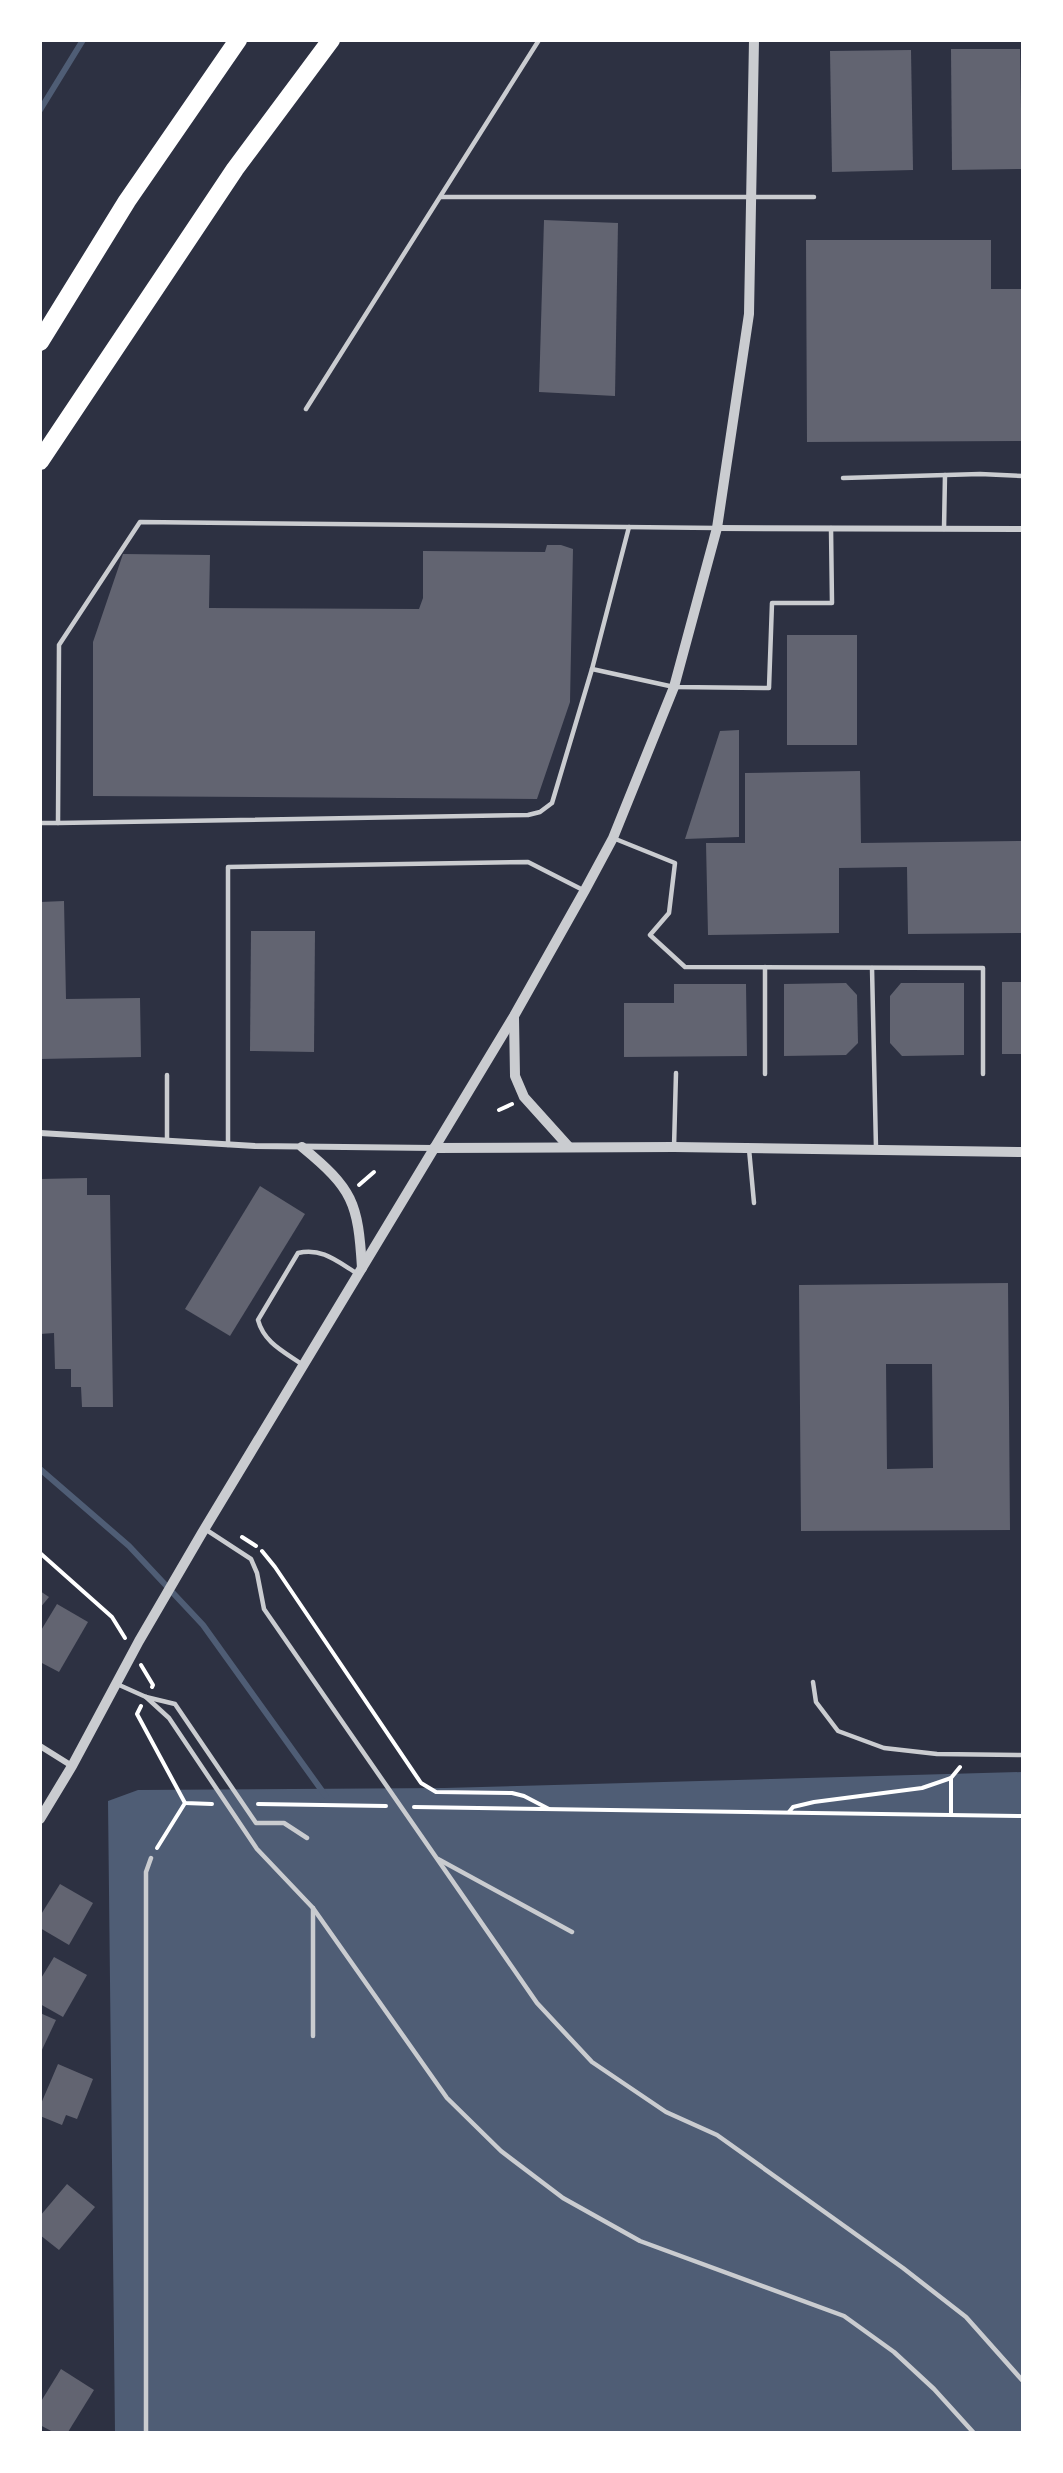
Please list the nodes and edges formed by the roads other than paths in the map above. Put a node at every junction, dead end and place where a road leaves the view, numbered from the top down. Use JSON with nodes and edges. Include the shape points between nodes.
{"nodes":[{"id":1,"x":238,"y":40,"type":"edge"},
{"id":2,"x":331,"y":40,"type":"edge"},
{"id":3,"x":539,"y":40,"type":"edge"},
{"id":4,"x":754,"y":40,"type":"edge"},
{"id":5,"x":441,"y":197,"type":"junction"},
{"id":6,"x":814,"y":197,"type":"dead end"},
{"id":7,"x":751,"y":198,"type":"junction"},
{"id":8,"x":40,"y":342,"type":"edge"},
{"id":9,"x":306,"y":409,"type":"dead end"},
{"id":10,"x":40,"y":461,"type":"edge"},
{"id":11,"x":945,"y":475,"type":"junction"},
{"id":12,"x":1023,"y":476,"type":"edge"},
{"id":13,"x":843,"y":478,"type":"dead end"},
{"id":14,"x":629,"y":527,"type":"junction"},
{"id":15,"x":717,"y":528,"type":"junction"},
{"id":16,"x":831,"y":528,"type":"junction"},
{"id":17,"x":944,"y":529,"type":"junction"},
{"id":18,"x":1023,"y":529,"type":"edge"},
{"id":19,"x":592,"y":669,"type":"junction"},
{"id":20,"x":674,"y":687,"type":"junction"},
{"id":21,"x":40,"y":823,"type":"edge"},
{"id":22,"x":58,"y":823,"type":"junction"},
{"id":23,"x":613,"y":838,"type":"junction"},
{"id":24,"x":585,"y":890,"type":"junction"},
{"id":25,"x":765,"y":967,"type":"junction"},
{"id":26,"x":872,"y":968,"type":"junction"},
{"id":27,"x":514,"y":1016,"type":"junction"},
{"id":28,"x":676,"y":1073,"type":"dead end"},
{"id":29,"x":765,"y":1074,"type":"dead end"},
{"id":30,"x":983,"y":1074,"type":"dead end"},
{"id":31,"x":167,"y":1075,"type":"dead end"},
{"id":32,"x":40,"y":1132,"type":"edge"},
{"id":33,"x":168,"y":1140,"type":"junction"},
{"id":34,"x":228,"y":1144,"type":"junction"},
{"id":35,"x":302,"y":1147,"type":"junction"},
{"id":36,"x":569,"y":1147,"type":"junction"},
{"id":37,"x":674,"y":1147,"type":"junction"},
{"id":38,"x":434,"y":1148,"type":"junction"},
{"id":39,"x":749,"y":1149,"type":"junction"},
{"id":40,"x":876,"y":1150,"type":"junction"},
{"id":41,"x":1023,"y":1152,"type":"edge"},
{"id":42,"x":754,"y":1203,"type":"dead end"},
{"id":43,"x":360,"y":1271,"type":"junction"},
{"id":44,"x":304,"y":1365,"type":"junction"},
{"id":45,"x":204,"y":1531,"type":"junction"},
{"id":46,"x":813,"y":1682,"type":"dead end"},
{"id":47,"x":117,"y":1684,"type":"junction"},
{"id":48,"x":146,"y":1697,"type":"junction"},
{"id":49,"x":40,"y":1746,"type":"edge"},
{"id":50,"x":1023,"y":1755,"type":"edge"},
{"id":51,"x":72,"y":1766,"type":"junction"},
{"id":52,"x":40,"y":1819,"type":"edge"},
{"id":53,"x":307,"y":1838,"type":"dead end"},
{"id":54,"x":435,"y":1857,"type":"junction"},
{"id":55,"x":151,"y":1858,"type":"road end"},
{"id":56,"x":313,"y":1908,"type":"junction"},
{"id":57,"x":572,"y":1932,"type":"dead end"},
{"id":58,"x":313,"y":2036,"type":"dead end"},
{"id":59,"x":1023,"y":2380,"type":"edge"},
{"id":60,"x":146,"y":2433,"type":"edge"},
{"id":61,"x":973,"y":2433,"type":"edge"}],
"edges":[{"from":1,"to":8,"type":"highway","via":[[127,201]]},
{"from":2,"to":10,"type":"highway","via":[[235,169]]},
{"from":3,"to":5,"type":"lane"},
{"from":4,"to":7,"type":"street"},
{"from":5,"to":7,"type":"lane"},
{"from":5,"to":9,"type":"lane"},
{"from":6,"to":7,"type":"lane"},
{"from":7,"to":15,"type":"street","via":[[749,314]]},
{"from":11,"to":12,"type":"lane"},
{"from":11,"to":13,"type":"lane"},
{"from":11,"to":17,"type":"lane"},
{"from":14,"to":15,"type":"lane"},
{"from":14,"to":19,"type":"lane"},
{"from":14,"to":22,"type":"lane","via":[[140,522],[59,645]]},
{"from":15,"to":16,"type":"street"},
{"from":15,"to":20,"type":"street"},
{"from":16,"to":17,"type":"street"},
{"from":16,"to":20,"type":"lane","via":[[832,603],[772,603],[769,688]]},
{"from":17,"to":18,"type":"street"},
{"from":19,"to":20,"type":"lane"},
{"from":19,"to":22,"type":"lane","via":[[552,803],[540,812]]},
{"from":20,"to":23,"type":"street"},
{"from":21,"to":22,"type":"lane"},
{"from":23,"to":24,"type":"street"},
{"from":23,"to":25,"type":"lane","via":[[675,863],[669,913],[650,935],[685,967]]},
{"from":24,"to":27,"type":"street"},
{"from":24,"to":34,"type":"lane","via":[[528,862],[228,867]]},
{"from":25,"to":26,"type":"lane"},
{"from":25,"to":29,"type":"lane"},
{"from":26,"to":30,"type":"lane","via":[[983,968]]},
{"from":26,"to":40,"type":"lane"},
{"from":27,"to":36,"type":"street","via":[[515,1076],[524,1097]]},
{"from":27,"to":38,"type":"street"},
{"from":28,"to":37,"type":"lane"},
{"from":31,"to":33,"type":"lane"},
{"from":32,"to":33,"type":"street"},
{"from":33,"to":34,"type":"street"},
{"from":34,"to":35,"type":"street"},
{"from":35,"to":38,"type":"street"},
{"from":35,"to":43,"type":"street","via":[[330,1170],[347,1192],[357,1219]]},
{"from":36,"to":37,"type":"street"},
{"from":36,"to":38,"type":"street"},
{"from":37,"to":39,"type":"street"},
{"from":38,"to":43,"type":"street"},
{"from":39,"to":40,"type":"street"},
{"from":39,"to":42,"type":"lane"},
{"from":40,"to":41,"type":"street"},
{"from":43,"to":44,"type":"street"},
{"from":43,"to":44,"type":"lane","via":[[312,1250],[298,1253],[258,1320],[262,1333],[273,1344]]},
{"from":44,"to":45,"type":"street"},
{"from":45,"to":47,"type":"street"},
{"from":45,"to":54,"type":"lane","via":[[250,1559],[264,1609]]},
{"from":46,"to":50,"type":"lane","via":[[816,1702],[838,1731],[884,1748],[937,1754]]},
{"from":47,"to":48,"type":"lane"},
{"from":47,"to":51,"type":"street"},
{"from":48,"to":53,"type":"lane","via":[[175,1704],[256,1823],[284,1823]]},
{"from":48,"to":56,"type":"lane","via":[[169,1718],[257,1849]]},
{"from":49,"to":51,"type":"street"},
{"from":51,"to":52,"type":"street"},
{"from":54,"to":57,"type":"lane"},
{"from":54,"to":59,"type":"lane","via":[[537,2003],[592,2062],[666,2112],[717,2135],[903,2268],[966,2317]]},
{"from":55,"to":60,"type":"lane","via":[[146,1872]]},
{"from":56,"to":58,"type":"lane"},
{"from":56,"to":61,"type":"lane","via":[[447,2098],[501,2151],[563,2198],[640,2241],[844,2316],[926,2381]]}]}
